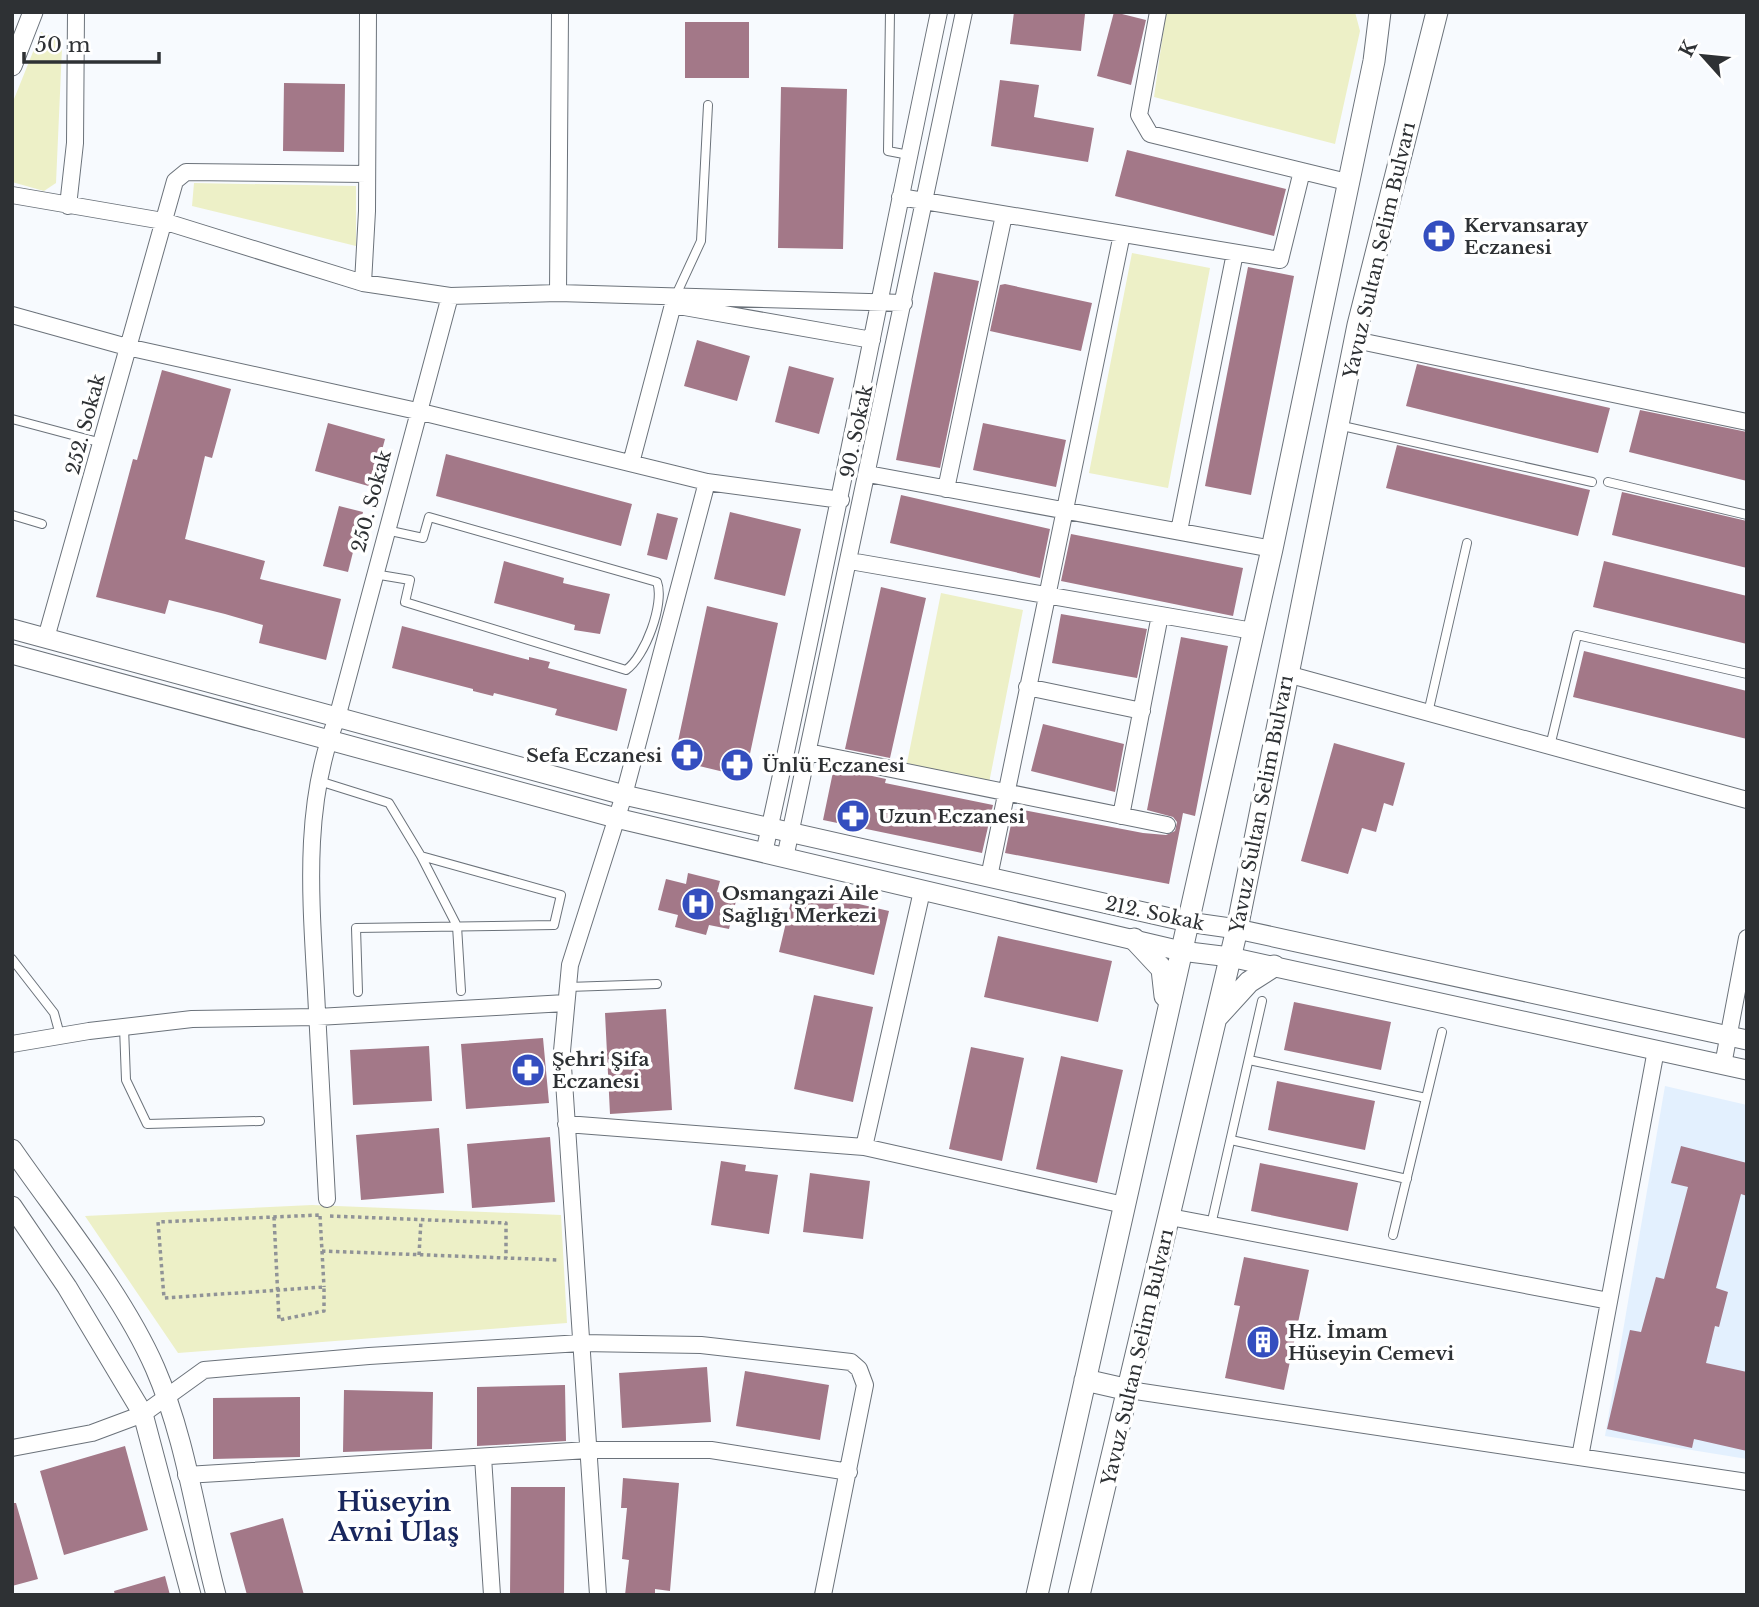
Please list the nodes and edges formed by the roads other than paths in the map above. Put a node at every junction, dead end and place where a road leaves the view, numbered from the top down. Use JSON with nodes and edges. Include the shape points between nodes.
{"nodes":[{"id":1,"x":33,"y":12,"type":"edge"},
{"id":2,"x":76,"y":12,"type":"edge"},
{"id":3,"x":368,"y":12,"type":"edge"},
{"id":4,"x":560,"y":12,"type":"edge"},
{"id":5,"x":890,"y":12,"type":"edge"},
{"id":6,"x":939,"y":12,"type":"edge"},
{"id":7,"x":964,"y":12,"type":"edge"},
{"id":8,"x":1158,"y":12,"type":"edge"},
{"id":9,"x":1380,"y":12,"type":"edge"},
{"id":10,"x":1437,"y":12,"type":"edge"},
{"id":11,"x":12,"y":66,"type":"edge"},
{"id":12,"x":708,"y":105,"type":"dead end"},
{"id":13,"x":909,"y":155,"type":"junction"},
{"id":14,"x":1303,"y":171,"type":"junction"},
{"id":15,"x":367,"y":174,"type":"junction"},
{"id":16,"x":1347,"y":182,"type":"junction"},
{"id":17,"x":12,"y":195,"type":"edge"},
{"id":18,"x":900,"y":197,"type":"junction"},
{"id":19,"x":925,"y":201,"type":"junction"},
{"id":20,"x":68,"y":206,"type":"junction"},
{"id":21,"x":1004,"y":215,"type":"junction"},
{"id":22,"x":163,"y":221,"type":"junction"},
{"id":23,"x":1122,"y":234,"type":"junction"},
{"id":24,"x":1236,"y":253,"type":"junction"},
{"id":25,"x":363,"y":283,"type":"junction"},
{"id":26,"x":558,"y":293,"type":"junction"},
{"id":27,"x":450,"y":296,"type":"junction"},
{"id":28,"x":674,"y":300,"type":"junction"},
{"id":29,"x":878,"y":301,"type":"junction"},
{"id":30,"x":904,"y":303,"type":"junction"},
{"id":31,"x":12,"y":316,"type":"edge"},
{"id":32,"x":872,"y":340,"type":"junction"},
{"id":33,"x":1355,"y":340,"type":"junction"},
{"id":34,"x":127,"y":347,"type":"junction"},
{"id":35,"x":417,"y":411,"type":"junction"},
{"id":36,"x":12,"y":419,"type":"edge"},
{"id":37,"x":1747,"y":422,"type":"edge"},
{"id":38,"x":1338,"y":425,"type":"junction"},
{"id":39,"x":102,"y":443,"type":"junction"},
{"id":40,"x":631,"y":463,"type":"junction"},
{"id":41,"x":868,"y":474,"type":"junction"},
{"id":42,"x":707,"y":482,"type":"junction"},
{"id":43,"x":1592,"y":482,"type":"dead end"},
{"id":44,"x":1608,"y":482,"type":"dead end"},
{"id":45,"x":946,"y":489,"type":"junction"},
{"id":46,"x":841,"y":500,"type":"junction"},
{"id":47,"x":1063,"y":510,"type":"junction"},
{"id":48,"x":1747,"y":515,"type":"edge"},
{"id":49,"x":12,"y":516,"type":"edge"},
{"id":50,"x":42,"y":524,"type":"dead end"},
{"id":51,"x":386,"y":530,"type":"junction"},
{"id":52,"x":1179,"y":531,"type":"junction"},
{"id":53,"x":1467,"y":542,"type":"dead end"},
{"id":54,"x":1272,"y":549,"type":"junction"},
{"id":55,"x":850,"y":561,"type":"junction"},
{"id":56,"x":374,"y":574,"type":"junction"},
{"id":57,"x":1046,"y":595,"type":"junction"},
{"id":58,"x":1160,"y":615,"type":"junction"},
{"id":59,"x":12,"y":629,"type":"edge"},
{"id":60,"x":1253,"y":631,"type":"junction"},
{"id":61,"x":46,"y":638,"type":"junction"},
{"id":62,"x":12,"y":654,"type":"edge"},
{"id":63,"x":1287,"y":674,"type":"junction"},
{"id":64,"x":1747,"y":674,"type":"edge"},
{"id":65,"x":1027,"y":687,"type":"junction"},
{"id":66,"x":1142,"y":711,"type":"junction"},
{"id":67,"x":1428,"y":713,"type":"junction"},
{"id":68,"x":337,"y":718,"type":"junction"},
{"id":69,"x":327,"y":742,"type":"junction"},
{"id":70,"x":1550,"y":746,"type":"junction"},
{"id":71,"x":808,"y":752,"type":"junction"},
{"id":72,"x":319,"y":781,"type":"junction"},
{"id":73,"x":1006,"y":791,"type":"junction"},
{"id":74,"x":624,"y":795,"type":"junction"},
{"id":75,"x":1747,"y":800,"type":"edge"},
{"id":76,"x":1121,"y":816,"type":"junction"},
{"id":77,"x":616,"y":818,"type":"junction"},
{"id":78,"x":1167,"y":825,"type":"dead end"},
{"id":79,"x":770,"y":828,"type":"junction"},
{"id":80,"x":791,"y":833,"type":"junction"},
{"id":81,"x":764,"y":853,"type":"junction"},
{"id":82,"x":421,"y":856,"type":"junction"},
{"id":83,"x":785,"y":858,"type":"junction"},
{"id":84,"x":989,"y":877,"type":"junction"},
{"id":85,"x":922,"y":891,"type":"junction"},
{"id":86,"x":1188,"y":922,"type":"junction"},
{"id":87,"x":457,"y":926,"type":"junction"},
{"id":88,"x":1237,"y":929,"type":"junction"},
{"id":89,"x":1747,"y":938,"type":"edge"},
{"id":90,"x":1133,"y":939,"type":"junction"},
{"id":91,"x":1181,"y":950,"type":"junction"},
{"id":92,"x":1230,"y":957,"type":"junction"},
{"id":93,"x":12,"y":959,"type":"edge"},
{"id":94,"x":1274,"y":966,"type":"junction"},
{"id":95,"x":657,"y":984,"type":"dead end"},
{"id":96,"x":461,"y":991,"type":"dead end"},
{"id":97,"x":358,"y":992,"type":"dead end"},
{"id":98,"x":567,"y":995,"type":"junction"},
{"id":99,"x":1262,"y":1001,"type":"dead end"},
{"id":100,"x":1167,"y":1016,"type":"junction"},
{"id":101,"x":317,"y":1017,"type":"junction"},
{"id":102,"x":1216,"y":1017,"type":"junction"},
{"id":103,"x":124,"y":1027,"type":"junction"},
{"id":104,"x":1442,"y":1032,"type":"dead end"},
{"id":105,"x":60,"y":1035,"type":"junction"},
{"id":106,"x":1737,"y":1038,"type":"edge"},
{"id":107,"x":12,"y":1044,"type":"edge"},
{"id":108,"x":1656,"y":1051,"type":"junction"},
{"id":109,"x":1249,"y":1060,"type":"junction"},
{"id":110,"x":1723,"y":1065,"type":"junction"},
{"id":111,"x":1747,"y":1070,"type":"edge"},
{"id":112,"x":1426,"y":1098,"type":"junction"},
{"id":113,"x":260,"y":1121,"type":"dead end"},
{"id":114,"x":566,"y":1125,"type":"junction"},
{"id":115,"x":1231,"y":1140,"type":"junction"},
{"id":116,"x":864,"y":1147,"type":"junction"},
{"id":117,"x":12,"y":1149,"type":"edge"},
{"id":118,"x":1406,"y":1179,"type":"junction"},
{"id":119,"x":327,"y":1199,"type":"dead end"},
{"id":120,"x":1124,"y":1205,"type":"junction"},
{"id":121,"x":12,"y":1206,"type":"edge"},
{"id":122,"x":1170,"y":1217,"type":"junction"},
{"id":123,"x":1211,"y":1225,"type":"junction"},
{"id":124,"x":1393,"y":1235,"type":"dead end"},
{"id":125,"x":1609,"y":1301,"type":"junction"},
{"id":126,"x":582,"y":1343,"type":"junction"},
{"id":127,"x":1085,"y":1380,"type":"junction"},
{"id":128,"x":1129,"y":1390,"type":"junction"},
{"id":129,"x":166,"y":1398,"type":"junction"},
{"id":130,"x":143,"y":1414,"type":"junction"},
{"id":131,"x":12,"y":1448,"type":"edge"},
{"id":132,"x":588,"y":1450,"type":"junction"},
{"id":133,"x":483,"y":1457,"type":"junction"},
{"id":134,"x":1580,"y":1457,"type":"junction"},
{"id":135,"x":849,"y":1472,"type":"junction"},
{"id":136,"x":186,"y":1475,"type":"junction"},
{"id":137,"x":1747,"y":1482,"type":"edge"},
{"id":138,"x":191,"y":1595,"type":"edge"},
{"id":139,"x":216,"y":1595,"type":"edge"},
{"id":140,"x":492,"y":1595,"type":"edge"},
{"id":141,"x":598,"y":1595,"type":"edge"},
{"id":142,"x":822,"y":1595,"type":"edge"},
{"id":143,"x":1037,"y":1595,"type":"edge"},
{"id":144,"x":1079,"y":1595,"type":"edge"}],
"edges":[{"from":1,"to":11,"type":"street"},
{"from":2,"to":20,"type":"street","via":[[75,143]]},
{"from":3,"to":15,"type":"street"},
{"from":4,"to":26,"type":"street"},
{"from":5,"to":13,"type":"lane","via":[[888,151]]},
{"from":6,"to":13,"type":"street","name":"90. Sokak"},
{"from":7,"to":19,"type":"street","name":"90. Sokak"},
{"from":8,"to":14,"type":"street","via":[[1139,116],[1150,134]]},
{"from":9,"to":16,"type":"main road"},
{"from":10,"to":33,"type":"main road","name":"Yavuz Sultan Selim Bulvarı"},
{"from":12,"to":28,"type":"lane","via":[[701,241]]},
{"from":13,"to":18,"type":"street","name":"90. Sokak"},
{"from":14,"to":16,"type":"street"},
{"from":14,"to":24,"type":"street","via":[[1280,260]]},
{"from":15,"to":22,"type":"street","name":"252. Sokak","via":[[186,172],[175,181]]},
{"from":15,"to":25,"type":"street"},
{"from":16,"to":54,"type":"main road"},
{"from":17,"to":20,"type":"street"},
{"from":18,"to":19,"type":"street"},
{"from":18,"to":29,"type":"street","name":"90. Sokak"},
{"from":19,"to":21,"type":"street"},
{"from":19,"to":30,"type":"street","name":"90. Sokak"},
{"from":20,"to":22,"type":"street"},
{"from":21,"to":23,"type":"street"},
{"from":21,"to":45,"type":"street"},
{"from":22,"to":25,"type":"street"},
{"from":22,"to":34,"type":"street","name":"252. Sokak"},
{"from":23,"to":24,"type":"street"},
{"from":23,"to":47,"type":"street"},
{"from":24,"to":52,"type":"street"},
{"from":25,"to":27,"type":"street"},
{"from":26,"to":27,"type":"street"},
{"from":26,"to":28,"type":"street"},
{"from":27,"to":35,"type":"street","name":"250. Sokak"},
{"from":28,"to":29,"type":"street"},
{"from":28,"to":32,"type":"street"},
{"from":28,"to":40,"type":"street"},
{"from":29,"to":30,"type":"street"},
{"from":29,"to":32,"type":"street","name":"90. Sokak"},
{"from":30,"to":41,"type":"street","name":"90. Sokak"},
{"from":31,"to":34,"type":"street"},
{"from":32,"to":46,"type":"street","name":"90. Sokak"},
{"from":33,"to":37,"type":"street"},
{"from":33,"to":38,"type":"main road","name":"Yavuz Sultan Selim Bulvarı"},
{"from":34,"to":35,"type":"street"},
{"from":34,"to":39,"type":"street","name":"252. Sokak"},
{"from":35,"to":40,"type":"street"},
{"from":35,"to":51,"type":"street","name":"250. Sokak"},
{"from":36,"to":39,"type":"lane"},
{"from":38,"to":43,"type":"lane"},
{"from":38,"to":63,"type":"main road","name":"Yavuz Sultan Selim Bulvarı"},
{"from":39,"to":61,"type":"street","name":"252. Sokak"},
{"from":40,"to":42,"type":"street"},
{"from":41,"to":45,"type":"street"},
{"from":41,"to":55,"type":"street","name":"90. Sokak"},
{"from":42,"to":46,"type":"street"},
{"from":42,"to":74,"type":"street"},
{"from":44,"to":48,"type":"lane"},
{"from":45,"to":47,"type":"street"},
{"from":46,"to":79,"type":"street","name":"90. Sokak"},
{"from":47,"to":52,"type":"street"},
{"from":47,"to":57,"type":"street"},
{"from":49,"to":50,"type":"lane"},
{"from":51,"to":56,"type":"street","name":"250. Sokak"},
{"from":51,"to":56,"type":"lane","via":[[423,538],[429,517],[657,582],[661,593],[652,628],[636,663],[626,670],[405,603],[410,580]]},
{"from":52,"to":54,"type":"street"},
{"from":53,"to":67,"type":"lane"},
{"from":54,"to":60,"type":"main road"},
{"from":55,"to":57,"type":"street"},
{"from":55,"to":71,"type":"street","name":"90. Sokak"},
{"from":56,"to":68,"type":"street","name":"250. Sokak"},
{"from":57,"to":58,"type":"street"},
{"from":57,"to":65,"type":"street"},
{"from":58,"to":60,"type":"street"},
{"from":58,"to":66,"type":"street"},
{"from":59,"to":61,"type":"street","name":"212. Sokak"},
{"from":60,"to":86,"type":"main road"},
{"from":61,"to":68,"type":"street","name":"212. Sokak"},
{"from":62,"to":69,"type":"street"},
{"from":63,"to":67,"type":"street"},
{"from":63,"to":88,"type":"main road","name":"Yavuz Sultan Selim Bulvarı"},
{"from":64,"to":70,"type":"lane","via":[[1577,635]]},
{"from":65,"to":66,"type":"street"},
{"from":65,"to":73,"type":"street"},
{"from":66,"to":76,"type":"street"},
{"from":67,"to":70,"type":"street"},
{"from":68,"to":69,"type":"street","name":"250. Sokak"},
{"from":68,"to":74,"type":"street","name":"212. Sokak"},
{"from":69,"to":72,"type":"street","name":"250. Sokak"},
{"from":69,"to":77,"type":"street"},
{"from":70,"to":75,"type":"street"},
{"from":71,"to":73,"type":"street"},
{"from":71,"to":80,"type":"street","name":"90. Sokak"},
{"from":72,"to":82,"type":"lane","via":[[389,803]]},
{"from":72,"to":101,"type":"street","name":"250. Sokak","via":[[311,845]]},
{"from":73,"to":76,"type":"street"},
{"from":73,"to":84,"type":"street"},
{"from":74,"to":77,"type":"street"},
{"from":74,"to":79,"type":"street","name":"212. Sokak"},
{"from":76,"to":78,"type":"street"},
{"from":77,"to":81,"type":"street"},
{"from":77,"to":98,"type":"street","via":[[570,965]]},
{"from":79,"to":80,"type":"street","name":"212. Sokak"},
{"from":79,"to":81,"type":"street","name":"90. Sokak"},
{"from":80,"to":83,"type":"street","name":"90. Sokak"},
{"from":80,"to":84,"type":"street","name":"212. Sokak"},
{"from":81,"to":83,"type":"street"},
{"from":82,"to":87,"type":"lane"},
{"from":82,"to":87,"type":"lane","via":[[561,895],[554,925]]},
{"from":83,"to":85,"type":"street"},
{"from":84,"to":86,"type":"street","name":"212. Sokak"},
{"from":85,"to":90,"type":"street"},
{"from":85,"to":116,"type":"street"},
{"from":86,"to":88,"type":"street","name":"212. Sokak"},
{"from":86,"to":91,"type":"main road"},
{"from":87,"to":96,"type":"lane"},
{"from":87,"to":97,"type":"lane","via":[[356,928]]},
{"from":88,"to":92,"type":"main road","name":"Yavuz Sultan Selim Bulvarı"},
{"from":88,"to":106,"type":"street","name":"212. Sokak"},
{"from":89,"to":106,"type":"street"},
{"from":90,"to":91,"type":"street"},
{"from":90,"to":100,"type":"main road","via":[[1162,969]]},
{"from":91,"to":92,"type":"street"},
{"from":91,"to":100,"type":"main road"},
{"from":92,"to":94,"type":"street"},
{"from":92,"to":102,"type":"main road","name":"Yavuz Sultan Selim Bulvarı"},
{"from":93,"to":105,"type":"lane","via":[[54,1013]]},
{"from":94,"to":102,"type":"main road","via":[[1249,982]]},
{"from":94,"to":108,"type":"street"},
{"from":95,"to":98,"type":"lane"},
{"from":98,"to":101,"type":"street"},
{"from":98,"to":114,"type":"street","via":[[562,1051]]},
{"from":99,"to":109,"type":"lane"},
{"from":100,"to":120,"type":"main road"},
{"from":101,"to":103,"type":"street","via":[[192,1019]]},
{"from":101,"to":119,"type":"street","name":"250. Sokak"},
{"from":102,"to":122,"type":"main road","name":"Yavuz Sultan Selim Bulvarı"},
{"from":103,"to":105,"type":"street"},
{"from":103,"to":113,"type":"lane","via":[[126,1080],[147,1124]]},
{"from":104,"to":112,"type":"lane"},
{"from":105,"to":107,"type":"street"},
{"from":106,"to":110,"type":"street"},
{"from":108,"to":110,"type":"street"},
{"from":108,"to":125,"type":"street"},
{"from":109,"to":112,"type":"lane"},
{"from":109,"to":115,"type":"lane"},
{"from":110,"to":111,"type":"street"},
{"from":112,"to":118,"type":"lane"},
{"from":114,"to":116,"type":"street"},
{"from":114,"to":126,"type":"street"},
{"from":115,"to":118,"type":"lane"},
{"from":115,"to":123,"type":"lane"},
{"from":116,"to":120,"type":"street"},
{"from":117,"to":129,"type":"street","via":[[125,1313]]},
{"from":118,"to":124,"type":"lane"},
{"from":120,"to":127,"type":"main road"},
{"from":121,"to":130,"type":"street"},
{"from":122,"to":123,"type":"street"},
{"from":122,"to":128,"type":"main road","name":"Yavuz Sultan Selim Bulvarı"},
{"from":123,"to":125,"type":"street"},
{"from":125,"to":134,"type":"street"},
{"from":126,"to":129,"type":"street","via":[[204,1370]]},
{"from":126,"to":132,"type":"street"},
{"from":126,"to":135,"type":"street","via":[[701,1345],[851,1362],[865,1385]]},
{"from":127,"to":128,"type":"main road"},
{"from":127,"to":143,"type":"main road"},
{"from":128,"to":134,"type":"street"},
{"from":128,"to":144,"type":"main road","name":"Yavuz Sultan Selim Bulvarı"},
{"from":129,"to":130,"type":"street"},
{"from":129,"to":136,"type":"street"},
{"from":130,"to":131,"type":"street","via":[[92,1433]]},
{"from":130,"to":138,"type":"street"},
{"from":132,"to":133,"type":"street"},
{"from":132,"to":135,"type":"street","via":[[711,1450]]},
{"from":132,"to":141,"type":"street"},
{"from":133,"to":136,"type":"street"},
{"from":133,"to":140,"type":"street"},
{"from":134,"to":137,"type":"street"},
{"from":135,"to":142,"type":"street"},
{"from":136,"to":139,"type":"street"}]}
